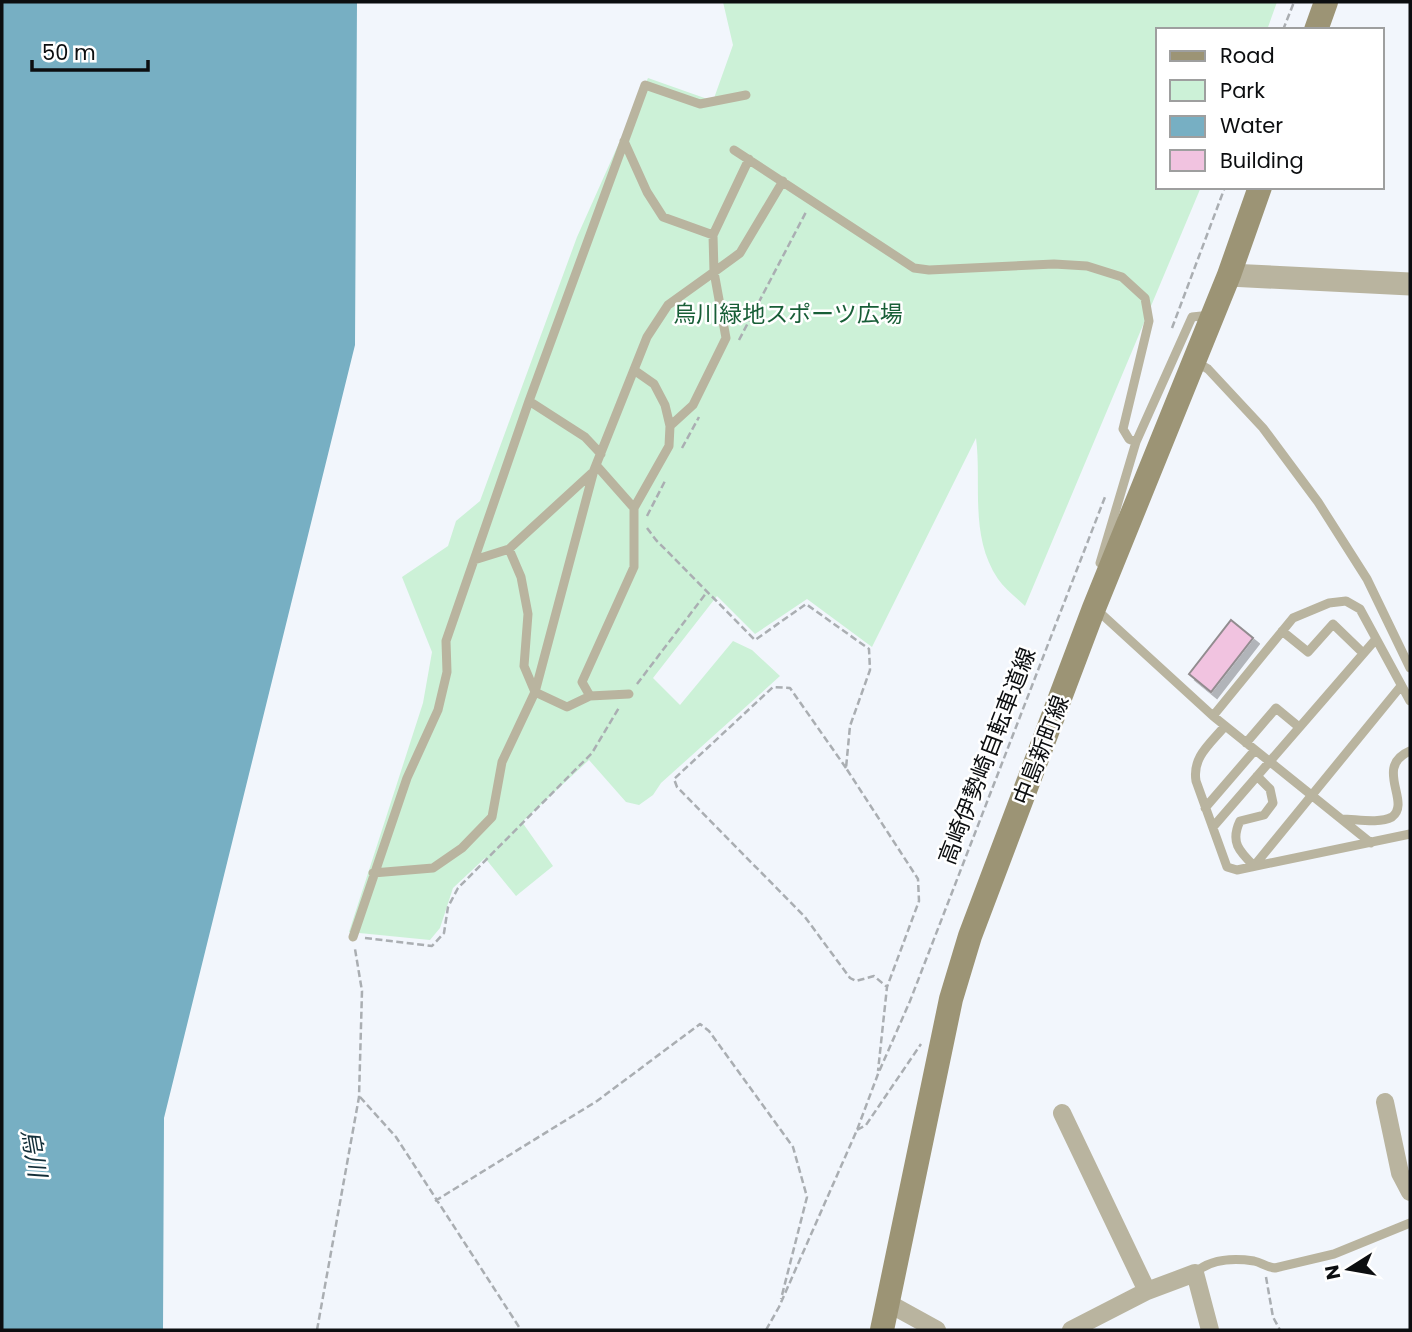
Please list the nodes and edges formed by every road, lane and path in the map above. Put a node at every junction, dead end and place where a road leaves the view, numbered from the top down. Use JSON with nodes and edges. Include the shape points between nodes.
{"nodes":[{"id":1,"x":1294,"y":2,"type":"edge"},
{"id":2,"x":1326,"y":2,"type":"edge"},
{"id":3,"x":1284,"y":28,"type":"edge"},
{"id":4,"x":1317,"y":28,"type":"edge"},
{"id":5,"x":746,"y":95,"type":"dead end"},
{"id":6,"x":624,"y":141,"type":"junction"},
{"id":7,"x":734,"y":149,"type":"dead end"},
{"id":8,"x":749,"y":159,"type":"junction"},
{"id":9,"x":782,"y":181,"type":"junction"},
{"id":10,"x":1224,"y":189,"type":"edge"},
{"id":11,"x":1259,"y":189,"type":"edge"},
{"id":12,"x":812,"y":200,"type":"junction"},
{"id":13,"x":713,"y":235,"type":"junction"},
{"id":14,"x":714,"y":272,"type":"junction"},
{"id":15,"x":1229,"y":275,"type":"junction"},
{"id":16,"x":1410,"y":284,"type":"edge"},
{"id":17,"x":1211,"y":315,"type":"junction"},
{"id":18,"x":1172,"y":329,"type":"dead end"},
{"id":19,"x":737,"y":343,"type":"dead end"},
{"id":20,"x":1194,"y":361,"type":"junction"},
{"id":21,"x":634,"y":370,"type":"junction"},
{"id":22,"x":529,"y":401,"type":"junction"},
{"id":23,"x":700,"y":415,"type":"dead end"},
{"id":24,"x":670,"y":426,"type":"junction"},
{"id":25,"x":1136,"y":442,"type":"junction"},
{"id":26,"x":681,"y":451,"type":"dead end"},
{"id":27,"x":601,"y":454,"type":"junction"},
{"id":28,"x":595,"y":468,"type":"junction"},
{"id":29,"x":668,"y":475,"type":"dead end"},
{"id":30,"x":1108,"y":491,"type":"dead end"},
{"id":31,"x":634,"y":509,"type":"junction"},
{"id":32,"x":509,"y":549,"type":"junction"},
{"id":33,"x":474,"y":560,"type":"junction"},
{"id":34,"x":708,"y":592,"type":"junction"},
{"id":35,"x":1097,"y":602,"type":"junction"},
{"id":36,"x":1282,"y":631,"type":"junction"},
{"id":37,"x":1376,"y":639,"type":"junction"},
{"id":38,"x":1363,"y":653,"type":"junction"},
{"id":39,"x":1410,"y":668,"type":"edge"},
{"id":40,"x":1401,"y":686,"type":"junction"},
{"id":41,"x":536,"y":692,"type":"junction"},
{"id":42,"x":629,"y":694,"type":"junction"},
{"id":43,"x":590,"y":696,"type":"junction"},
{"id":44,"x":1410,"y":701,"type":"edge"},
{"id":45,"x":1213,"y":716,"type":"junction"},
{"id":46,"x":1225,"y":726,"type":"junction"},
{"id":47,"x":1299,"y":727,"type":"junction"},
{"id":48,"x":1247,"y":743,"type":"junction"},
{"id":49,"x":1255,"y":750,"type":"junction"},
{"id":50,"x":1410,"y":751,"type":"edge"},
{"id":51,"x":1269,"y":762,"type":"junction"},
{"id":52,"x":846,"y":768,"type":"junction"},
{"id":53,"x":1257,"y":776,"type":"junction"},
{"id":54,"x":1311,"y":795,"type":"junction"},
{"id":55,"x":1205,"y":808,"type":"junction"},
{"id":56,"x":1342,"y":819,"type":"junction"},
{"id":57,"x":1213,"y":827,"type":"junction"},
{"id":58,"x":1410,"y":834,"type":"edge"},
{"id":59,"x":1371,"y":842,"type":"junction"},
{"id":60,"x":1254,"y":866,"type":"junction"},
{"id":61,"x":373,"y":873,"type":"junction"},
{"id":62,"x":353,"y":937,"type":"junction"},
{"id":63,"x":887,"y":987,"type":"junction"},
{"id":64,"x":943,"y":1039,"type":"junction"},
{"id":65,"x":878,"y":1074,"type":"junction"},
{"id":66,"x":359,"y":1097,"type":"junction"},
{"id":67,"x":1385,"y":1102,"type":"dead end"},
{"id":68,"x":1062,"y":1113,"type":"dead end"},
{"id":69,"x":857,"y":1130,"type":"junction"},
{"id":70,"x":1410,"y":1192,"type":"edge"},
{"id":71,"x":435,"y":1201,"type":"junction"},
{"id":72,"x":1410,"y":1223,"type":"edge"},
{"id":73,"x":1265,"y":1267,"type":"junction"},
{"id":74,"x":1195,"y":1273,"type":"junction"},
{"id":75,"x":1147,"y":1291,"type":"junction"},
{"id":76,"x":888,"y":1303,"type":"junction"},
{"id":77,"x":779,"y":1307,"type":"junction"},
{"id":78,"x":317,"y":1330,"type":"edge"},
{"id":79,"x":521,"y":1330,"type":"edge"},
{"id":80,"x":766,"y":1330,"type":"edge"},
{"id":81,"x":882,"y":1330,"type":"edge"},
{"id":82,"x":936,"y":1330,"type":"edge"},
{"id":83,"x":1071,"y":1330,"type":"edge"},
{"id":84,"x":1210,"y":1330,"type":"edge"},
{"id":85,"x":1280,"y":1330,"type":"edge"}],
"edges":[{"from":1,"to":3,"type":"path"},
{"from":2,"to":4,"type":"main road"},
{"from":5,"to":6,"type":"lane","via":[[700,104],[645,85]]},
{"from":6,"to":13,"type":"lane","via":[[663,217]]},
{"from":6,"to":22,"type":"lane"},
{"from":7,"to":8,"type":"lane"},
{"from":8,"to":9,"type":"lane"},
{"from":8,"to":13,"type":"lane"},
{"from":9,"to":12,"type":"lane"},
{"from":9,"to":14,"type":"lane","via":[[740,253]]},
{"from":10,"to":18,"type":"path"},
{"from":11,"to":15,"type":"main road","name":"中島新町線"},
{"from":12,"to":19,"type":"path"},
{"from":12,"to":25,"type":"lane","via":[[914,268],[1054,264],[1087,266],[1122,277],[1145,298],[1148,307],[1149,321],[1123,429]]},
{"from":13,"to":14,"type":"lane"},
{"from":14,"to":21,"type":"lane","via":[[668,305],[647,337]]},
{"from":14,"to":24,"type":"lane","via":[[726,338],[693,405]]},
{"from":15,"to":16,"type":"street"},
{"from":15,"to":17,"type":"main road","name":"中島新町線"},
{"from":17,"to":20,"type":"main road","name":"中島新町線"},
{"from":17,"to":25,"type":"lane","via":[[1192,317]]},
{"from":20,"to":35,"type":"main road","name":"中島新町線"},
{"from":20,"to":39,"type":"lane","via":[[1208,369],[1264,428],[1318,502],[1367,579]]},
{"from":21,"to":24,"type":"lane","via":[[654,384]]},
{"from":21,"to":27,"type":"lane"},
{"from":22,"to":27,"type":"lane","via":[[585,437]]},
{"from":22,"to":33,"type":"lane"},
{"from":23,"to":26,"type":"path"},
{"from":24,"to":31,"type":"lane","via":[[669,446]]},
{"from":25,"to":35,"type":"lane","via":[[1098,568]]},
{"from":27,"to":28,"type":"lane"},
{"from":28,"to":31,"type":"lane"},
{"from":28,"to":32,"type":"lane"},
{"from":28,"to":41,"type":"lane"},
{"from":29,"to":34,"type":"path","via":[[643,523]]},
{"from":30,"to":65,"type":"path","name":"高崎伊勢崎自転車道線"},
{"from":31,"to":43,"type":"lane","via":[[634,567],[582,682]]},
{"from":32,"to":33,"type":"lane"},
{"from":32,"to":41,"type":"lane","via":[[521,577],[528,614],[524,666]]},
{"from":33,"to":61,"type":"lane","via":[[446,641],[447,672],[438,710],[407,778]]},
{"from":34,"to":42,"type":"path"},
{"from":34,"to":52,"type":"path","via":[[755,640],[806,604],[869,649],[870,670],[850,726]]},
{"from":35,"to":45,"type":"lane"},
{"from":35,"to":64,"type":"main road","name":"中島新町線","via":[[970,936]]},
{"from":36,"to":37,"type":"lane","via":[[1293,618],[1346,601],[1360,609]]},
{"from":36,"to":38,"type":"lane","via":[[1308,652],[1333,624]]},
{"from":36,"to":45,"type":"lane"},
{"from":37,"to":38,"type":"lane"},
{"from":37,"to":40,"type":"lane"},
{"from":38,"to":47,"type":"lane"},
{"from":40,"to":44,"type":"lane"},
{"from":40,"to":54,"type":"lane"},
{"from":41,"to":43,"type":"lane","via":[[567,707]]},
{"from":41,"to":61,"type":"lane","via":[[502,762],[492,817],[462,848],[433,868]]},
{"from":42,"to":43,"type":"lane"},
{"from":42,"to":62,"type":"path","via":[[592,753],[458,888],[444,933],[432,946]]},
{"from":45,"to":46,"type":"lane"},
{"from":46,"to":48,"type":"lane"},
{"from":46,"to":55,"type":"lane","via":[[1197,758],[1194,770]]},
{"from":47,"to":48,"type":"lane","via":[[1276,708]]},
{"from":47,"to":51,"type":"lane"},
{"from":48,"to":49,"type":"lane"},
{"from":49,"to":51,"type":"lane"},
{"from":49,"to":55,"type":"lane"},
{"from":50,"to":56,"type":"lane","via":[[1395,766],[1402,809],[1381,820]]},
{"from":51,"to":53,"type":"lane"},
{"from":51,"to":54,"type":"lane"},
{"from":52,"to":63,"type":"path","via":[[918,880],[919,901]]},
{"from":52,"to":63,"type":"path","via":[[790,688],[773,687],[674,779],[804,917],[850,978],[874,976]]},
{"from":53,"to":57,"type":"lane"},
{"from":53,"to":60,"type":"lane","via":[[1270,789],[1273,803],[1264,815],[1240,821],[1235,832],[1242,854]]},
{"from":54,"to":56,"type":"lane"},
{"from":54,"to":60,"type":"lane"},
{"from":55,"to":57,"type":"lane"},
{"from":56,"to":59,"type":"lane"},
{"from":57,"to":60,"type":"lane","via":[[1227,867]]},
{"from":58,"to":59,"type":"lane"},
{"from":59,"to":60,"type":"lane"},
{"from":61,"to":62,"type":"lane"},
{"from":62,"to":66,"type":"path","via":[[362,991]]},
{"from":63,"to":65,"type":"path"},
{"from":64,"to":69,"type":"path","via":[[922,1042],[866,1125]]},
{"from":64,"to":76,"type":"main road","name":"中島新町線"},
{"from":65,"to":69,"type":"path","name":"高崎伊勢崎自転車道線"},
{"from":66,"to":71,"type":"path","via":[[396,1137]]},
{"from":66,"to":78,"type":"path"},
{"from":67,"to":70,"type":"street","via":[[1400,1173]]},
{"from":68,"to":75,"type":"street"},
{"from":69,"to":77,"type":"path","name":"高崎伊勢崎自転車道線"},
{"from":71,"to":77,"type":"path","via":[[597,1101],[700,1024],[793,1147],[797,1160],[807,1197]]},
{"from":71,"to":79,"type":"path"},
{"from":72,"to":73,"type":"lane","via":[[1334,1254]]},
{"from":73,"to":74,"type":"lane","via":[[1231,1260],[1205,1264]]},
{"from":73,"to":85,"type":"path","via":[[1273,1317]]},
{"from":74,"to":75,"type":"street"},
{"from":74,"to":84,"type":"street"},
{"from":75,"to":83,"type":"street"},
{"from":76,"to":81,"type":"main road","name":"中島新町線"},
{"from":76,"to":82,"type":"street"},
{"from":77,"to":80,"type":"path","name":"高崎伊勢崎自転車道線"}]}
